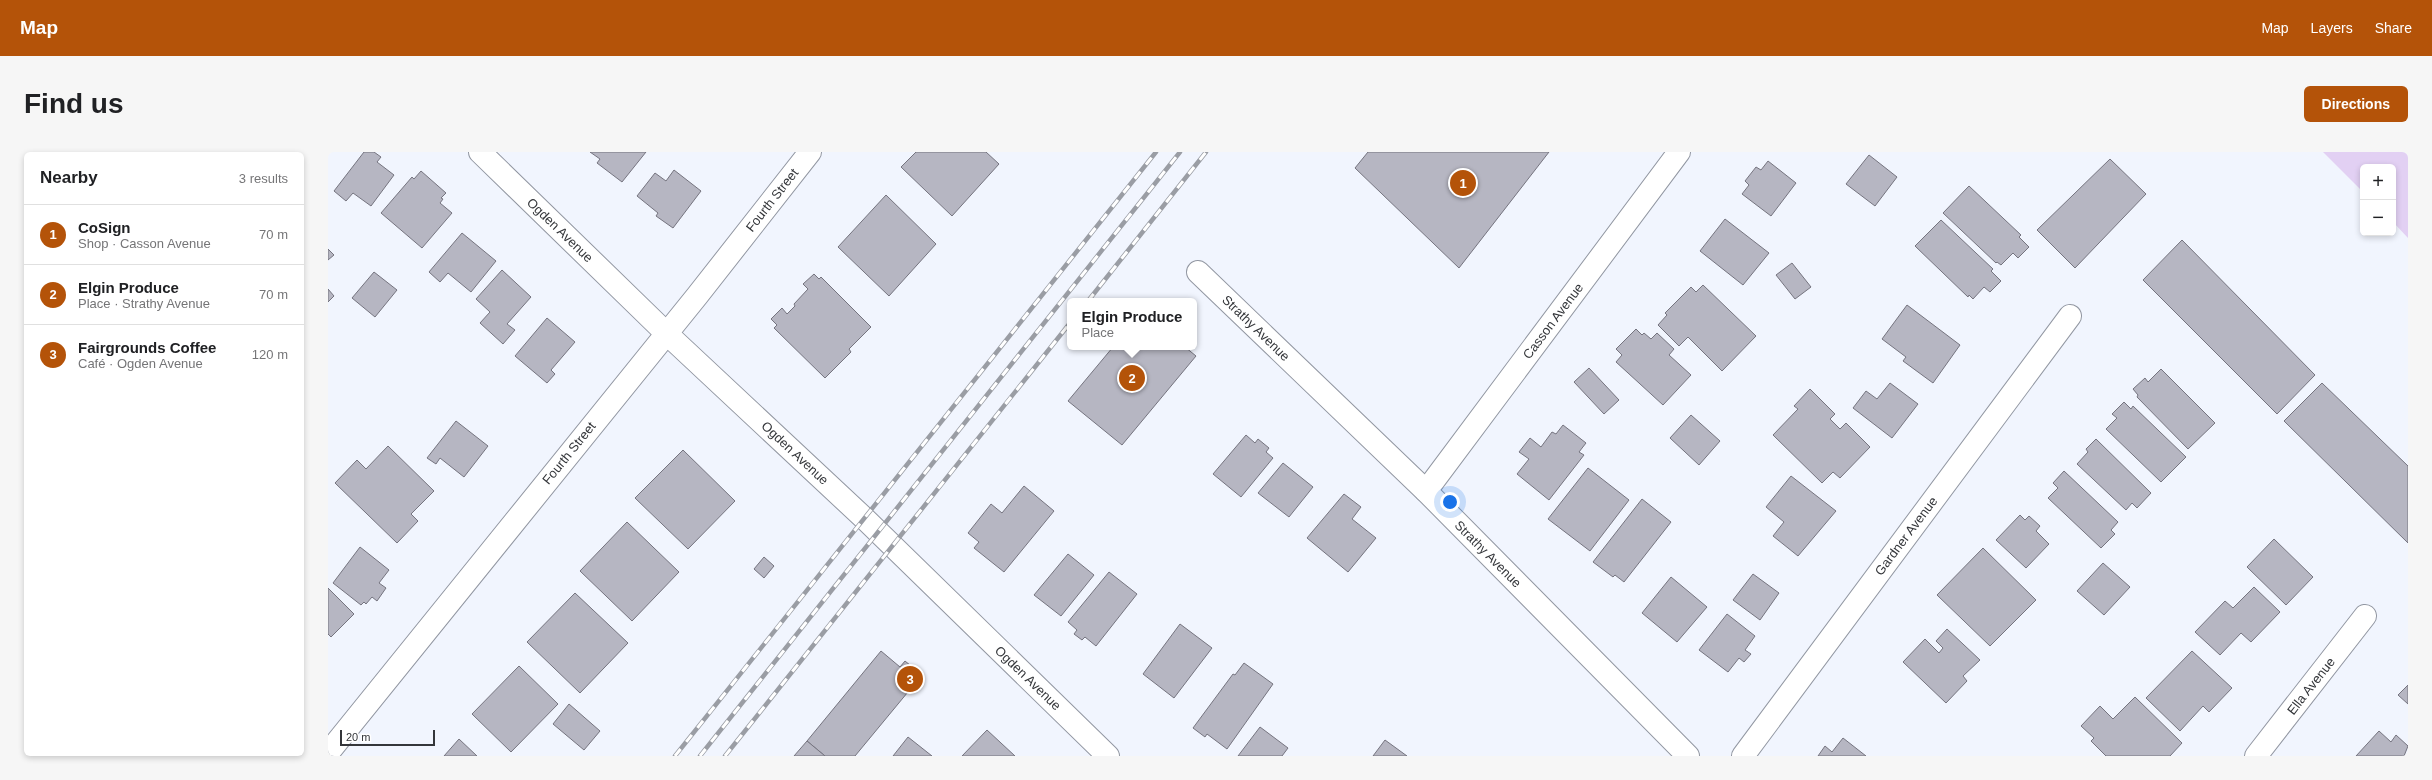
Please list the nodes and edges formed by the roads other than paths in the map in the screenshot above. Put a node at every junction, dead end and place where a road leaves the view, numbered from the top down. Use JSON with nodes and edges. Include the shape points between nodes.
{"nodes":[{"id":1,"x":480,"y":152,"type":"edge"},
{"id":2,"x":810,"y":152,"type":"edge"},
{"id":3,"x":1679,"y":152,"type":"edge"},
{"id":4,"x":1198,"y":272,"type":"dead end"},
{"id":5,"x":2070,"y":316,"type":"dead end"},
{"id":6,"x":666,"y":333,"type":"junction"},
{"id":7,"x":1426,"y":490,"type":"junction"},
{"id":8,"x":2365,"y":616,"type":"dead end"},
{"id":9,"x":328,"y":753,"type":"edge"},
{"id":10,"x":1108,"y":756,"type":"edge"},
{"id":11,"x":1688,"y":756,"type":"edge"},
{"id":12,"x":1743,"y":756,"type":"edge"},
{"id":13,"x":2256,"y":756,"type":"edge"}],
"edges":[{"from":1,"to":6,"type":"street","name":"Ogden Avenue"},
{"from":2,"to":6,"type":"street","name":"Fourth Street"},
{"from":3,"to":7,"type":"street","name":"Casson Avenue"},
{"from":4,"to":7,"type":"street","name":"Strathy Avenue"},
{"from":5,"to":12,"type":"street","name":"Gardner Avenue"},
{"from":6,"to":9,"type":"street","name":"Fourth Street"},
{"from":6,"to":10,"type":"street","name":"Ogden Avenue","via":[[866,520]]},
{"from":7,"to":11,"type":"street","name":"Strathy Avenue"},
{"from":8,"to":13,"type":"street","name":"Ella Avenue"}]}
